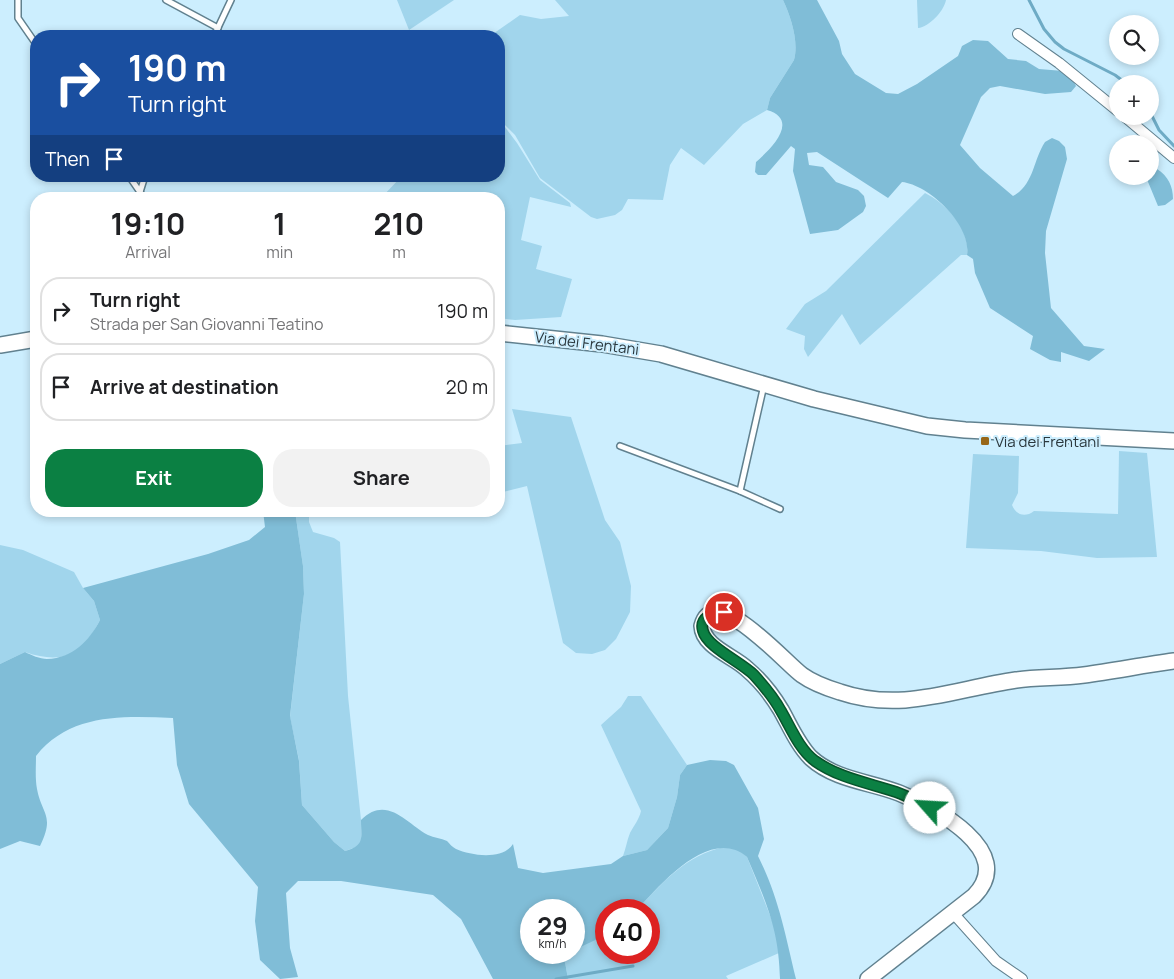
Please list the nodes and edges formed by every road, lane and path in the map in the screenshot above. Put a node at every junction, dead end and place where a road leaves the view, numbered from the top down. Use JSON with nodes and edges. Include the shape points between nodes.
{"nodes":[{"id":1,"x":18,"y":0,"type":"edge"},
{"id":2,"x":166,"y":0,"type":"edge"},
{"id":3,"x":231,"y":0,"type":"edge"},
{"id":4,"x":218,"y":28,"type":"joint"},
{"id":5,"x":1018,"y":34,"type":"dead end"},
{"id":6,"x":30,"y":35,"type":"edge"},
{"id":7,"x":1109,"y":104,"type":"edge"},
{"id":8,"x":1135,"y":125,"type":"edge"},
{"id":9,"x":1174,"y":158,"type":"edge"},
{"id":10,"x":133,"y":182,"type":"edge"},
{"id":11,"x":143,"y":182,"type":"edge"},
{"id":12,"x":140,"y":192,"type":"joint"},
{"id":13,"x":505,"y":334,"type":"edge"},
{"id":14,"x":30,"y":340,"type":"edge"},
{"id":15,"x":0,"y":345,"type":"edge"},
{"id":16,"x":765,"y":385,"type":"junction"},
{"id":17,"x":1174,"y":440,"type":"edge"},
{"id":18,"x":620,"y":446,"type":"dead end"},
{"id":19,"x":740,"y":491,"type":"junction"},
{"id":20,"x":780,"y":509,"type":"dead end"},
{"id":21,"x":1174,"y":660,"type":"edge"},
{"id":22,"x":953,"y":913,"type":"junction"},
{"id":23,"x":868,"y":979,"type":"edge"},
{"id":24,"x":1022,"y":979,"type":"edge"}],
"edges":[{"from":1,"to":6,"type":"lane","via":[[18,18]]},
{"from":2,"to":4,"type":"lane"},
{"from":3,"to":4,"type":"lane"},
{"from":5,"to":7,"type":"street"},
{"from":8,"to":9,"type":"street"},
{"from":10,"to":12,"type":"lane"},
{"from":11,"to":12,"type":"lane"},
{"from":13,"to":16,"type":"street","name":"Via dei Frentani","via":[[627,347]]},
{"from":14,"to":15,"type":"street"},
{"from":16,"to":17,"type":"street","name":"Via dei Frentani","via":[[927,426]]},
{"from":16,"to":19,"type":"lane"},
{"from":18,"to":19,"type":"lane"},
{"from":19,"to":20,"type":"lane"},
{"from":21,"to":22,"type":"street","via":[[1083,675],[993,683],[911,701],[874,701],[812,682],[734,616],[719,612],[708,616],[702,626],[707,640],[754,675],[773,698],[812,759],[838,774],[897,793],[930,808],[957,825],[978,847],[988,867],[986,881]]},
{"from":22,"to":23,"type":"street"},
{"from":22,"to":24,"type":"street","via":[[996,961]]}]}
